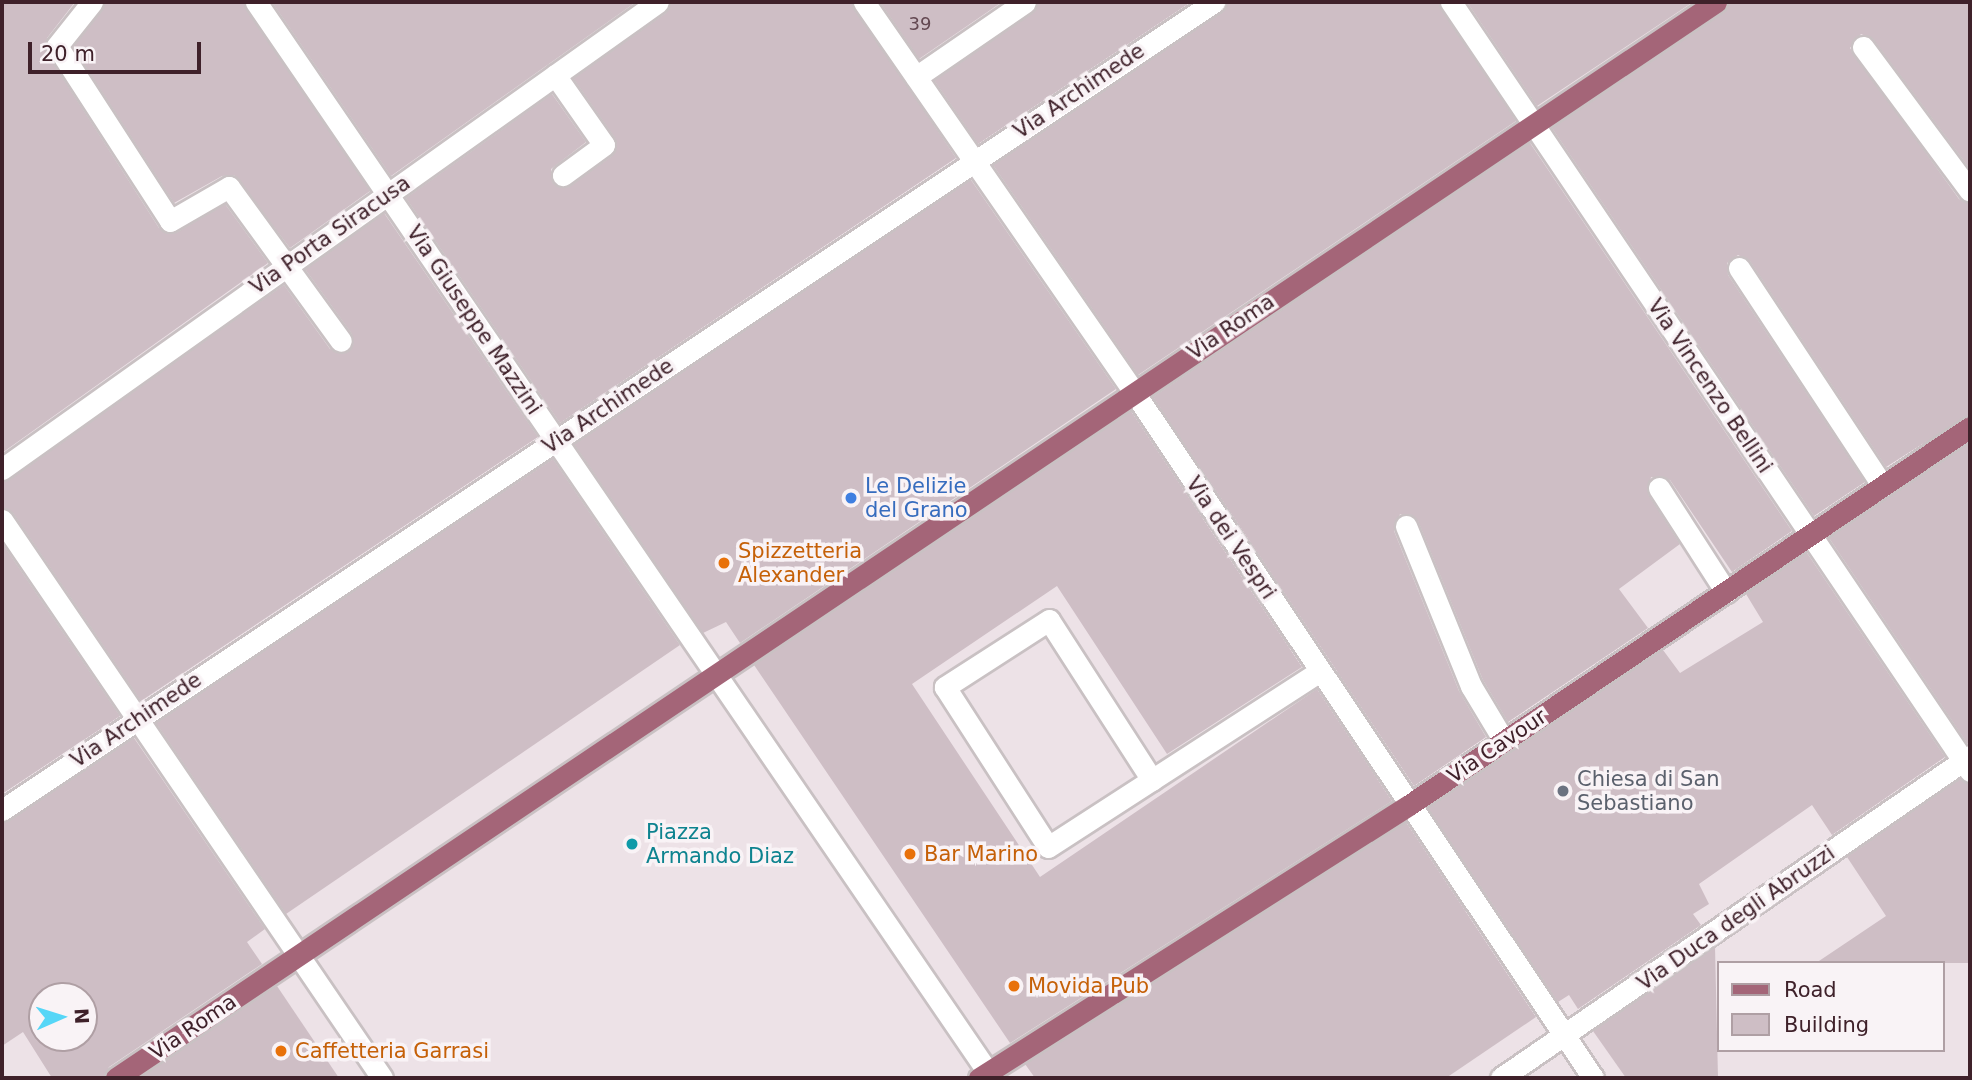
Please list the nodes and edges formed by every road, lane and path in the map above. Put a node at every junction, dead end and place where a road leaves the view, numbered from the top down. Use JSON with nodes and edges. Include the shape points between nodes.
{"nodes":[{"id":1,"x":92,"y":2,"type":"edge"},
{"id":2,"x":256,"y":2,"type":"edge"},
{"id":3,"x":659,"y":2,"type":"edge"},
{"id":4,"x":864,"y":2,"type":"edge"},
{"id":5,"x":1025,"y":2,"type":"edge"},
{"id":6,"x":1214,"y":2,"type":"edge"},
{"id":7,"x":1451,"y":2,"type":"edge"},
{"id":8,"x":1716,"y":2,"type":"edge"},
{"id":9,"x":1863,"y":47,"type":"dead end"},
{"id":10,"x":555,"y":75,"type":"junction"},
{"id":11,"x":916,"y":76,"type":"junction"},
{"id":12,"x":1534,"y":125,"type":"junction"},
{"id":13,"x":974,"y":162,"type":"junction"},
{"id":14,"x":563,"y":175,"type":"dead end"},
{"id":15,"x":1970,"y":191,"type":"edge"},
{"id":16,"x":388,"y":194,"type":"junction"},
{"id":17,"x":284,"y":267,"type":"junction"},
{"id":18,"x":1739,"y":268,"type":"dead end"},
{"id":19,"x":341,"y":341,"type":"dead end"},
{"id":20,"x":1134,"y":392,"type":"junction"},
{"id":21,"x":1970,"y":427,"type":"edge"},
{"id":22,"x":557,"y":440,"type":"junction"},
{"id":23,"x":2,"y":469,"type":"edge"},
{"id":24,"x":1883,"y":486,"type":"junction"},
{"id":25,"x":1659,"y":488,"type":"dead end"},
{"id":26,"x":2,"y":520,"type":"edge"},
{"id":27,"x":1406,"y":526,"type":"dead end"},
{"id":28,"x":1810,"y":535,"type":"junction"},
{"id":29,"x":1726,"y":592,"type":"junction"},
{"id":30,"x":1320,"y":671,"type":"junction"},
{"id":31,"x":716,"y":672,"type":"junction"},
{"id":32,"x":137,"y":720,"type":"junction"},
{"id":33,"x":1504,"y":741,"type":"junction"},
{"id":34,"x":1968,"y":762,"type":"edge"},
{"id":35,"x":1152,"y":780,"type":"junction"},
{"id":36,"x":1409,"y":805,"type":"junction"},
{"id":37,"x":2,"y":810,"type":"edge"},
{"id":38,"x":299,"y":956,"type":"junction"},
{"id":39,"x":1565,"y":1037,"type":"junction"},
{"id":40,"x":986,"y":1076,"type":"edge"},
{"id":41,"x":116,"y":1078,"type":"edge"},
{"id":42,"x":382,"y":1078,"type":"edge"},
{"id":43,"x":1501,"y":1078,"type":"edge"},
{"id":44,"x":1593,"y":1078,"type":"edge"}],
"edges":[{"from":1,"to":17,"type":"street","via":[[57,46],[170,220],[229,187]]},
{"from":2,"to":16,"type":"street","name":"Via Giuseppe Mazzini"},
{"from":3,"to":10,"type":"street","name":"Via Porta Siracusa"},
{"from":4,"to":11,"type":"street","name":"Via dei Vespri"},
{"from":5,"to":11,"type":"street"},
{"from":6,"to":13,"type":"street","name":"Via Archimede"},
{"from":7,"to":12,"type":"street","name":"Via Vincenzo Bellini"},
{"from":8,"to":12,"type":"main road","name":"Via Roma"},
{"from":9,"to":15,"type":"street"},
{"from":10,"to":14,"type":"street","via":[[604,145]]},
{"from":10,"to":16,"type":"street","name":"Via Porta Siracusa"},
{"from":11,"to":13,"type":"street","name":"Via dei Vespri"},
{"from":12,"to":20,"type":"main road","name":"Via Roma"},
{"from":12,"to":28,"type":"street","name":"Via Vincenzo Bellini"},
{"from":13,"to":20,"type":"street","name":"Via dei Vespri"},
{"from":13,"to":22,"type":"street","name":"Via Archimede"},
{"from":16,"to":17,"type":"street","name":"Via Porta Siracusa"},
{"from":16,"to":22,"type":"street","name":"Via Giuseppe Mazzini"},
{"from":17,"to":19,"type":"street"},
{"from":17,"to":23,"type":"street","name":"Via Porta Siracusa"},
{"from":18,"to":24,"type":"street"},
{"from":20,"to":30,"type":"street","name":"Via dei Vespri"},
{"from":20,"to":31,"type":"main road","name":"Via Roma"},
{"from":21,"to":24,"type":"main road","name":"Via Cavour"},
{"from":22,"to":31,"type":"street","name":"Via Giuseppe Mazzini"},
{"from":22,"to":32,"type":"street","name":"Via Archimede"},
{"from":24,"to":28,"type":"main road","name":"Via Cavour"},
{"from":25,"to":29,"type":"street"},
{"from":26,"to":32,"type":"street"},
{"from":27,"to":33,"type":"street","via":[[1471,686]]},
{"from":28,"to":29,"type":"main road","name":"Via Cavour"},
{"from":28,"to":34,"type":"street","name":"Via Vincenzo Bellini"},
{"from":29,"to":33,"type":"main road","name":"Via Cavour"},
{"from":30,"to":35,"type":"street"},
{"from":30,"to":36,"type":"street","name":"Via dei Vespri"},
{"from":31,"to":38,"type":"main road","name":"Via Roma"},
{"from":31,"to":40,"type":"street","name":"Via Giuseppe Mazzini"},
{"from":32,"to":37,"type":"street","name":"Via Archimede"},
{"from":32,"to":38,"type":"street"},
{"from":33,"to":36,"type":"main road","name":"Via Cavour"},
{"from":34,"to":39,"type":"street","name":"Via Duca degli Abruzzi"},
{"from":35,"to":35,"type":"street","via":[[1048,847],[945,687],[1049,620]]},
{"from":36,"to":39,"type":"street","name":"Via dei Vespri"},
{"from":36,"to":40,"type":"main road","name":"Via Cavour"},
{"from":38,"to":41,"type":"main road","name":"Via Roma"},
{"from":38,"to":42,"type":"street"},
{"from":39,"to":43,"type":"street","name":"Via Duca degli Abruzzi"},
{"from":39,"to":44,"type":"street","name":"Via dei Vespri"}]}
